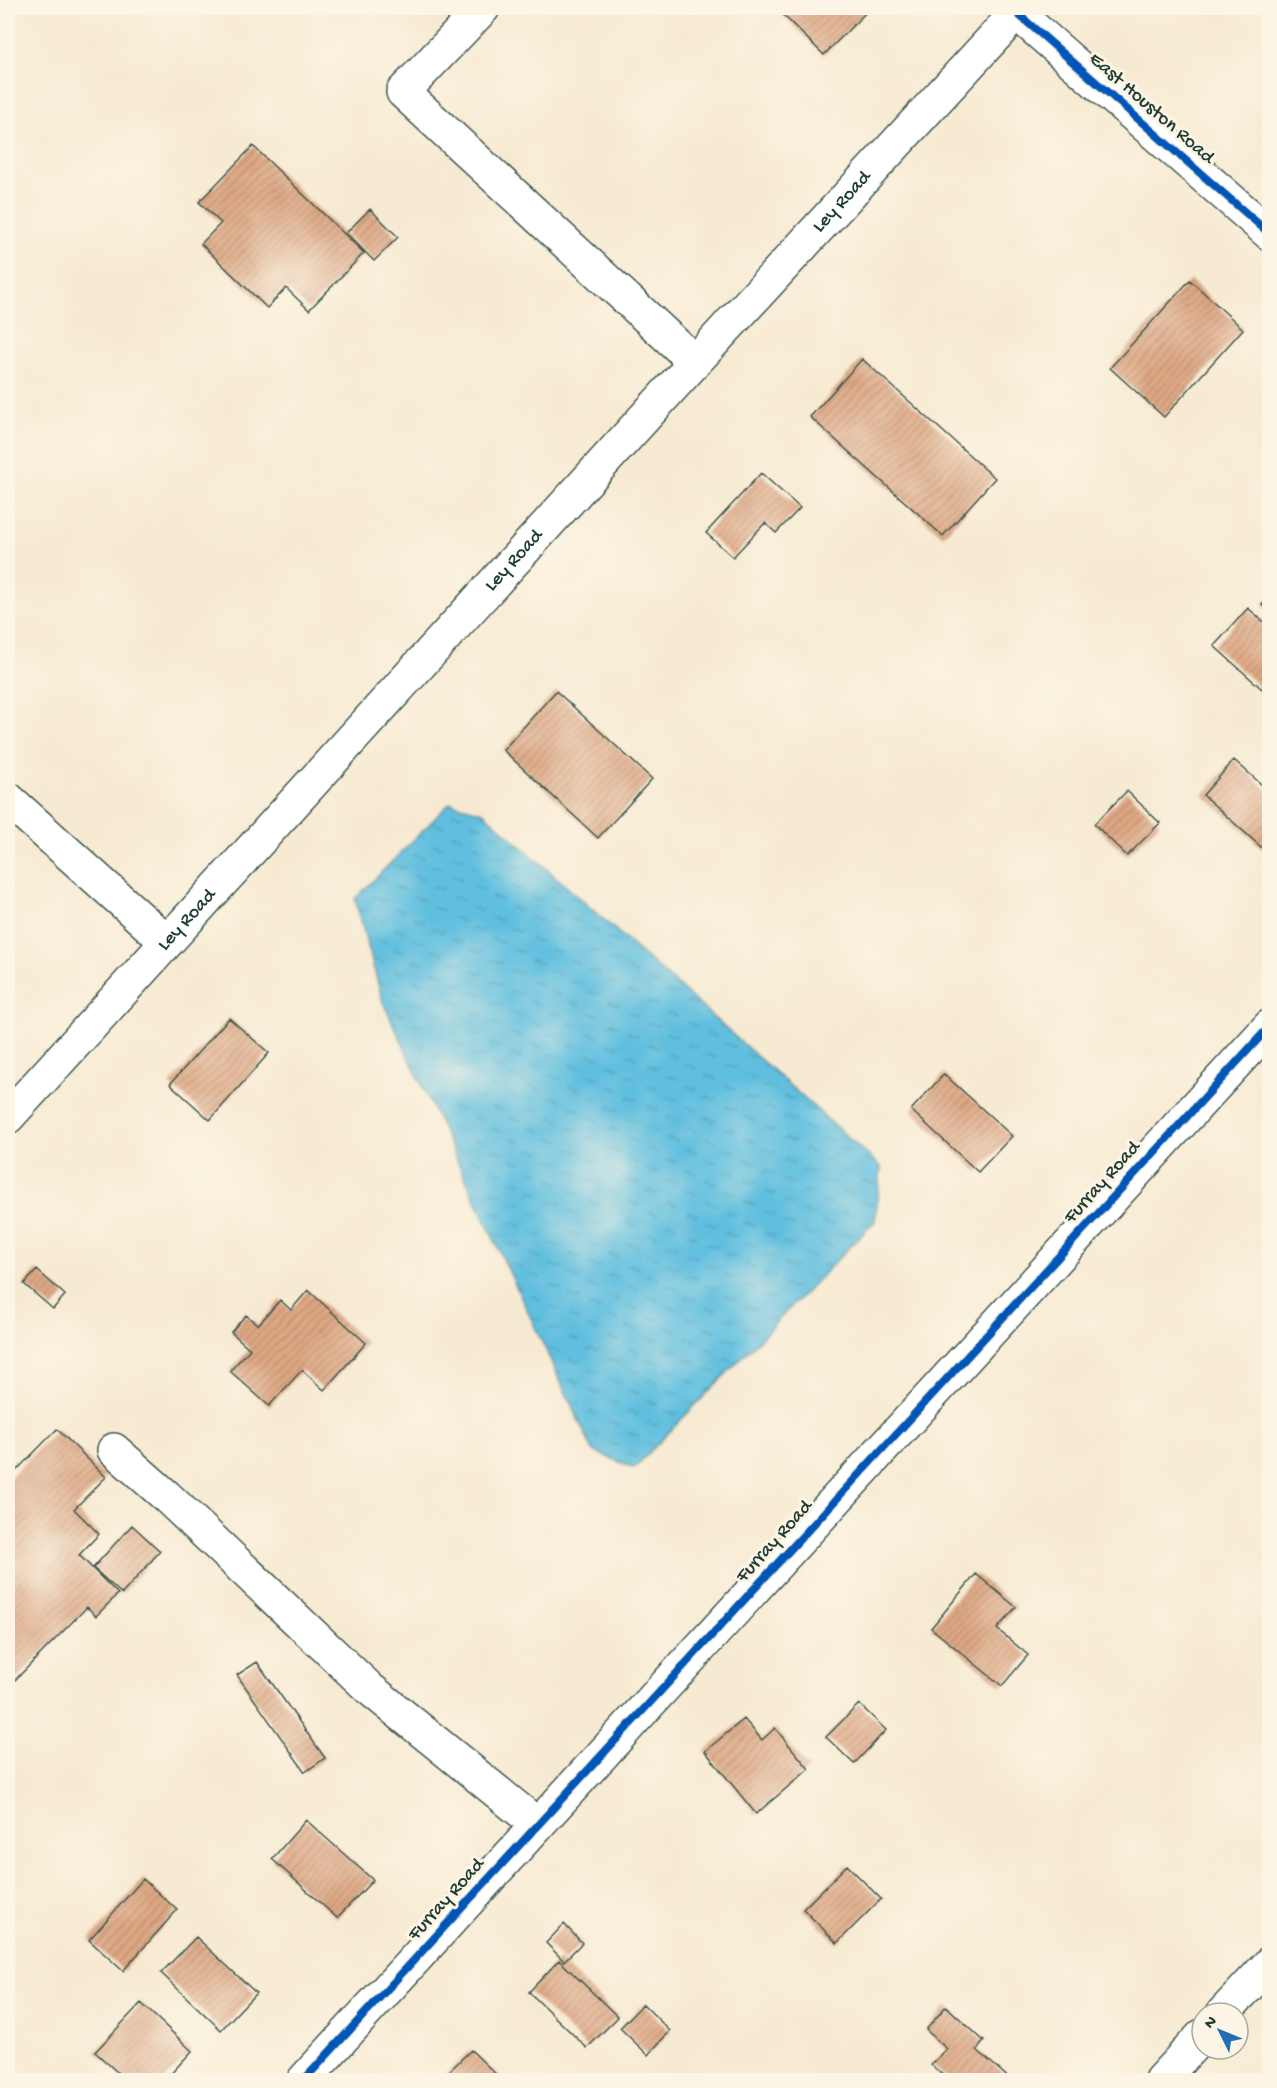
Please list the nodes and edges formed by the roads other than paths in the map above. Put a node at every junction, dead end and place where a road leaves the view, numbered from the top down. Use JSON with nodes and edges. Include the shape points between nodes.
{"nodes":[{"id":1,"x":483,"y":8,"type":"edge"},
{"id":2,"x":1016,"y":9,"type":"edge"},
{"id":3,"x":1269,"y":234,"type":"edge"},
{"id":4,"x":695,"y":362,"type":"junction"},
{"id":5,"x":8,"y":799,"type":"edge"},
{"id":6,"x":167,"y":942,"type":"junction"},
{"id":7,"x":1269,"y":1026,"type":"edge"},
{"id":8,"x":8,"y":1118,"type":"edge"},
{"id":9,"x":114,"y":1450,"type":"dead end"},
{"id":10,"x":538,"y":1825,"type":"junction"},
{"id":11,"x":1269,"y":1963,"type":"edge"},
{"id":12,"x":1234,"y":2001,"type":"edge"},
{"id":13,"x":1190,"y":2049,"type":"edge"},
{"id":14,"x":304,"y":2080,"type":"edge"},
{"id":15,"x":1161,"y":2080,"type":"edge"}],
"edges":[{"from":1,"to":4,"type":"street","via":[[403,92]]},
{"from":2,"to":3,"type":"street","name":"East Houston Road"},
{"from":2,"to":4,"type":"street","name":"Ley Road"},
{"from":4,"to":6,"type":"street","name":"Ley Road"},
{"from":5,"to":6,"type":"street"},
{"from":6,"to":8,"type":"street","name":"Ley Road"},
{"from":7,"to":10,"type":"street","name":"Furray Road"},
{"from":9,"to":10,"type":"street","via":[[370,1689]]},
{"from":10,"to":14,"type":"street","name":"Furray Road"},
{"from":11,"to":12,"type":"street"},
{"from":13,"to":15,"type":"street"}]}
